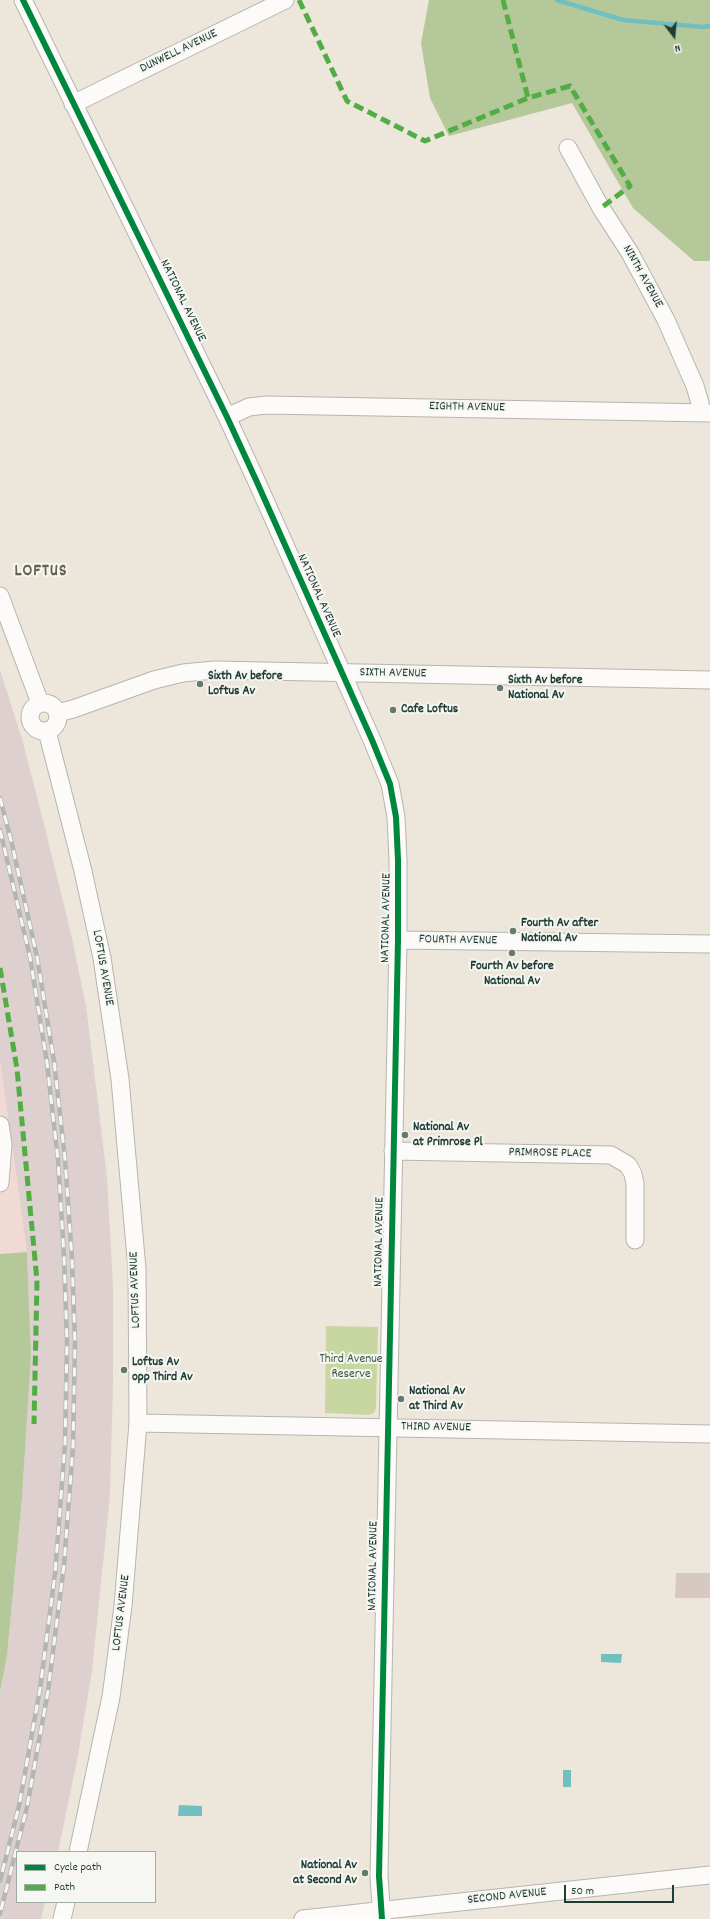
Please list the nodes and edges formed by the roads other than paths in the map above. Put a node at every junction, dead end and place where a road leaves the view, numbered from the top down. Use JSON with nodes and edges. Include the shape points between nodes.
{"nodes":[{"id":1,"x":23,"y":0,"type":"edge"},
{"id":2,"x":285,"y":0,"type":"edge"},
{"id":3,"x":74,"y":104,"type":"junction"},
{"id":4,"x":568,"y":148,"type":"dead end"},
{"id":5,"x":704,"y":413,"type":"edge"},
{"id":6,"x":227,"y":418,"type":"junction"},
{"id":7,"x":0,"y":596,"type":"edge"},
{"id":8,"x":342,"y":673,"type":"junction"},
{"id":9,"x":710,"y":680,"type":"edge"},
{"id":10,"x":40,"y":703,"type":"junction"},
{"id":11,"x":58,"y":713,"type":"junction"},
{"id":12,"x":47,"y":731,"type":"junction"},
{"id":13,"x":398,"y":940,"type":"junction"},
{"id":14,"x":710,"y":944,"type":"edge"},
{"id":15,"x":0,"y":1125,"type":"edge"},
{"id":16,"x":393,"y":1151,"type":"junction"},
{"id":17,"x":0,"y":1183,"type":"edge"},
{"id":18,"x":635,"y":1240,"type":"dead end"},
{"id":19,"x":138,"y":1423,"type":"junction"},
{"id":20,"x":387,"y":1426,"type":"junction"},
{"id":21,"x":710,"y":1434,"type":"edge"},
{"id":22,"x":78,"y":1851,"type":"edge"},
{"id":23,"x":710,"y":1875,"type":"edge"},
{"id":24,"x":66,"y":1903,"type":"edge"},
{"id":25,"x":382,"y":1915,"type":"edge"},
{"id":26,"x":62,"y":1919,"type":"edge"},
{"id":27,"x":303,"y":1919,"type":"edge"}],
"edges":[{"from":1,"to":3,"type":"street","name":"NATIONAL AVENUE"},
{"from":2,"to":3,"type":"street","name":"DUNWELL AVENUE"},
{"from":3,"to":6,"type":"street","name":"NATIONAL AVENUE"},
{"from":4,"to":5,"type":"street","name":"NINTH AVENUE","via":[[666,320]]},
{"from":5,"to":6,"type":"street","name":"EIGHTH AVENUE","via":[[266,405],[250,407]]},
{"from":6,"to":8,"type":"street","name":"NATIONAL AVENUE"},
{"from":7,"to":10,"type":"street"},
{"from":8,"to":9,"type":"street","name":"SIXTH AVENUE"},
{"from":8,"to":11,"type":"street","name":"SIXTH AVENUE","via":[[214,670],[183,673],[154,680]]},
{"from":8,"to":13,"type":"street","name":"NATIONAL AVENUE","via":[[390,784],[396,817]]},
{"from":10,"to":11,"type":"street","via":[[51,704]]},
{"from":10,"to":12,"type":"street","via":[[33,708],[30,721],[39,730]]},
{"from":11,"to":12,"type":"street","via":[[55,726]]},
{"from":12,"to":19,"type":"street","name":"LOFTUS AVENUE","via":[[83,871],[102,958],[120,1079],[137,1270]]},
{"from":13,"to":14,"type":"street","name":"FOURTH AVENUE"},
{"from":13,"to":16,"type":"street","name":"NATIONAL AVENUE"},
{"from":15,"to":17,"type":"street","via":[[3,1144]]},
{"from":16,"to":18,"type":"street","name":"PRIMROSE PLACE","via":[[611,1155],[628,1165],[633,1174]]},
{"from":16,"to":20,"type":"street","name":"NATIONAL AVENUE"},
{"from":19,"to":20,"type":"street","name":"THIRD AVENUE"},
{"from":19,"to":22,"type":"street","name":"LOFTUS AVENUE","via":[[123,1606],[112,1689]]},
{"from":20,"to":21,"type":"street","name":"THIRD AVENUE"},
{"from":20,"to":25,"type":"street","name":"NATIONAL AVENUE","via":[[380,1876]]},
{"from":23,"to":25,"type":"street","name":"SECOND AVENUE"},
{"from":24,"to":26,"type":"street"},
{"from":25,"to":27,"type":"street","name":"SECOND AVENUE"}]}
